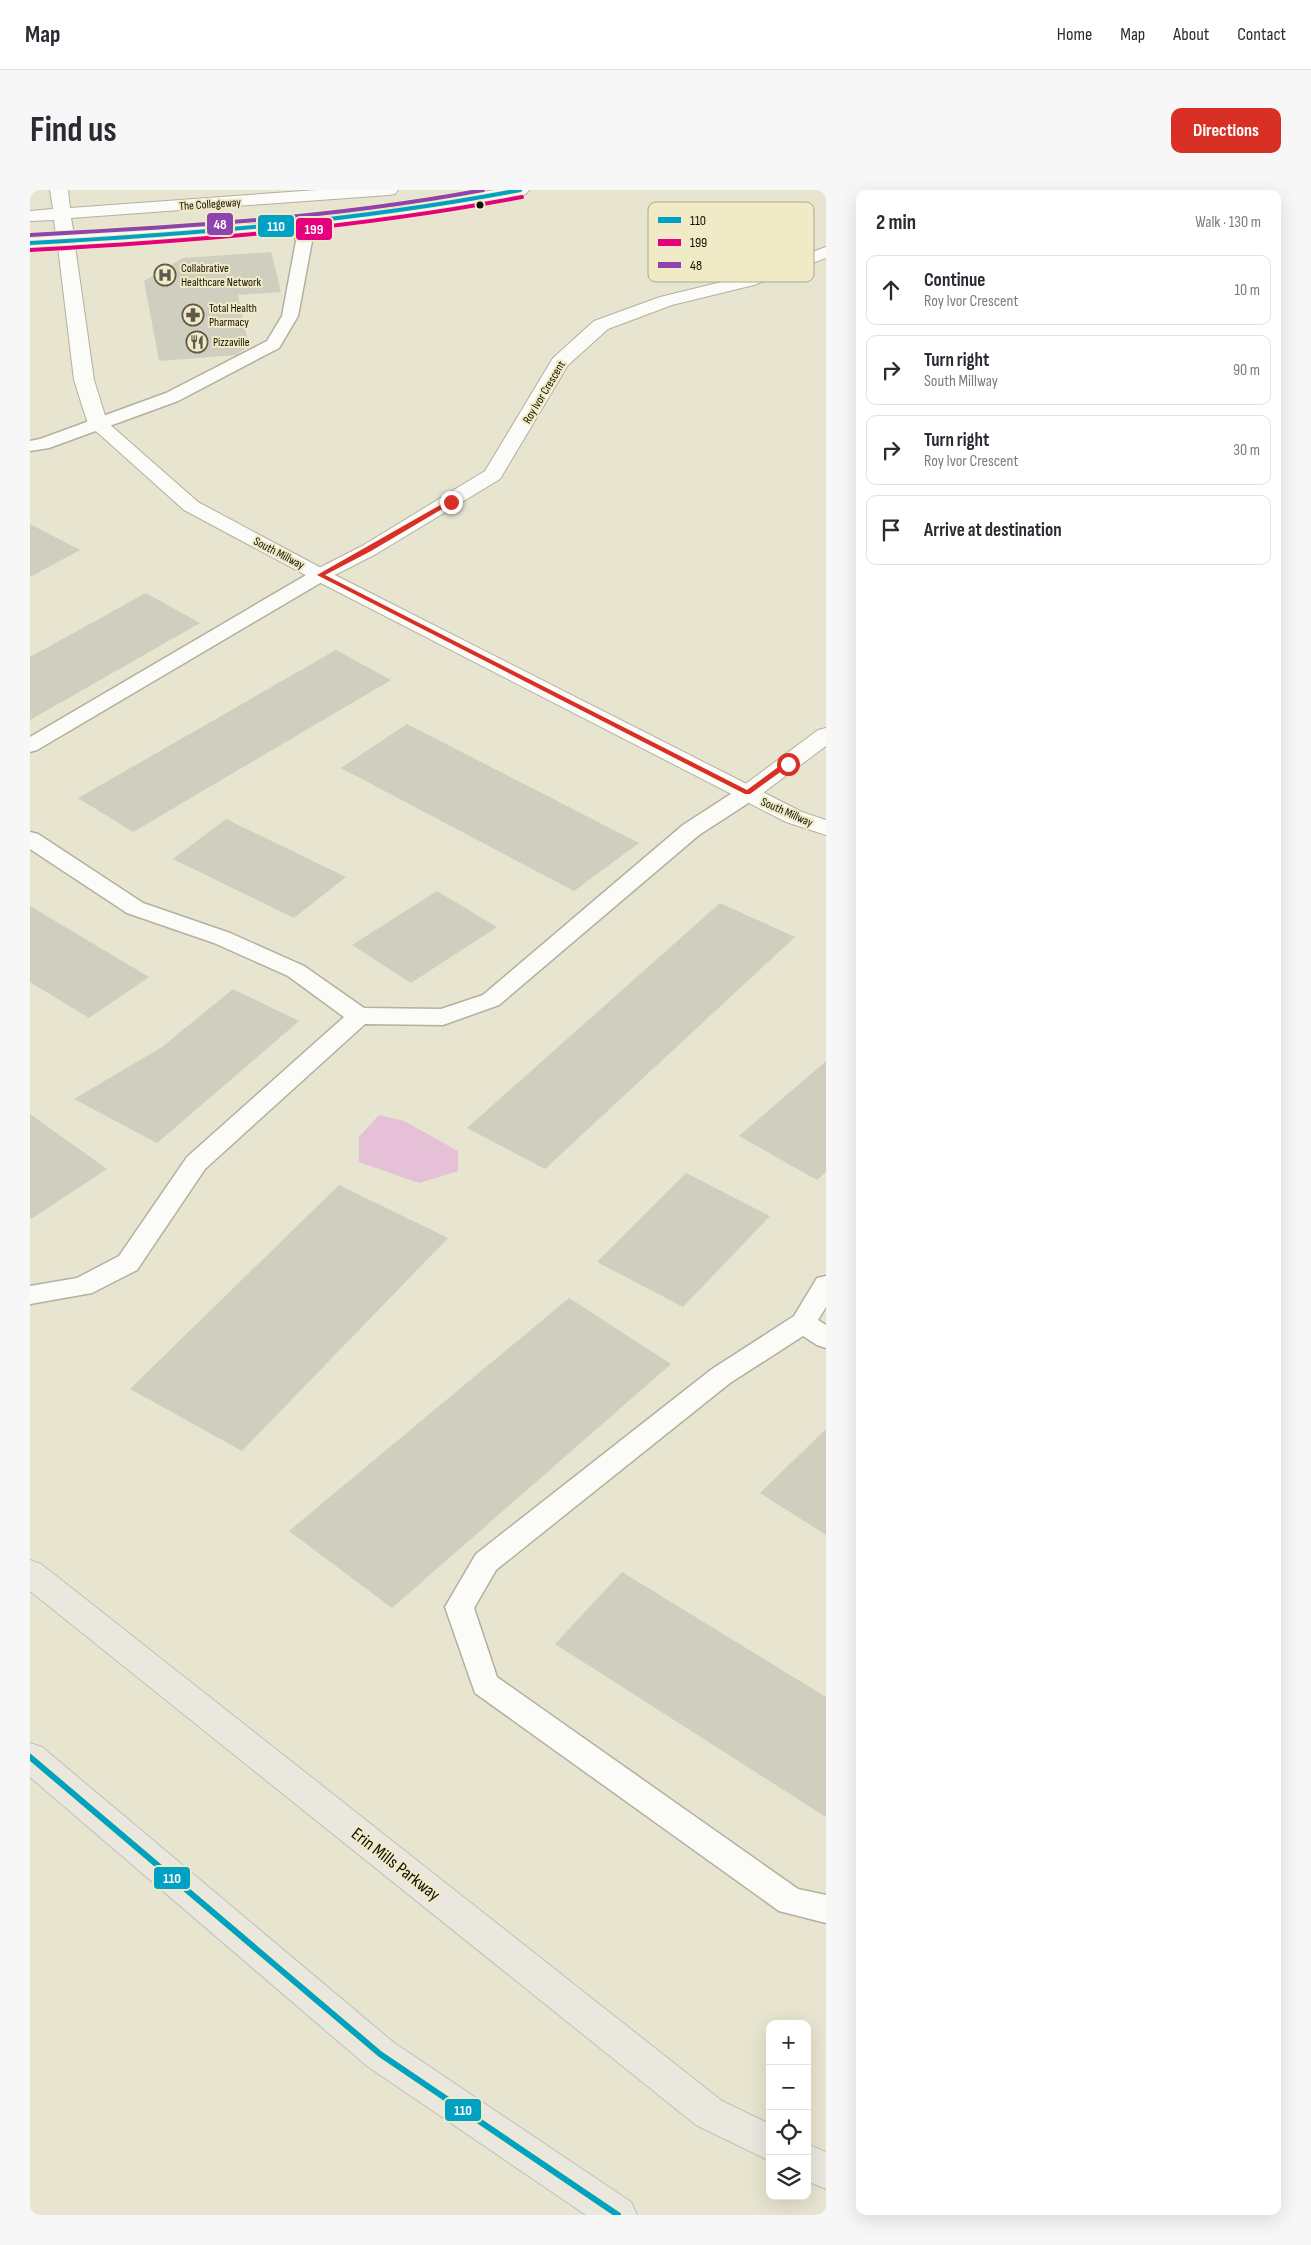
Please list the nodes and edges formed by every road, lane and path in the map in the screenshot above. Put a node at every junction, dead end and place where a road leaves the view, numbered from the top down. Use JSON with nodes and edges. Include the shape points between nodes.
{"nodes":[{"id":1,"x":59,"y":190,"type":"edge"},
{"id":2,"x":389,"y":190,"type":"edge"},
{"id":3,"x":520,"y":190,"type":"edge"},
{"id":4,"x":62,"y":214,"type":"junction"},
{"id":5,"x":30,"y":216,"type":"edge"},
{"id":6,"x":299,"y":224,"type":"junction"},
{"id":7,"x":67,"y":241,"type":"junction"},
{"id":8,"x":30,"y":243,"type":"edge"},
{"id":9,"x":826,"y":252,"type":"edge"},
{"id":10,"x":814,"y":256,"type":"edge"},
{"id":11,"x":744,"y":282,"type":"edge"},
{"id":12,"x":98,"y":424,"type":"junction"},
{"id":13,"x":30,"y":446,"type":"edge"},
{"id":14,"x":320,"y":575,"type":"junction"},
{"id":15,"x":826,"y":735,"type":"edge"},
{"id":16,"x":30,"y":746,"type":"edge"},
{"id":17,"x":748,"y":793,"type":"junction"},
{"id":18,"x":826,"y":828,"type":"edge"},
{"id":19,"x":30,"y":839,"type":"edge"},
{"id":20,"x":359,"y":1016,"type":"junction"},
{"id":21,"x":826,"y":1286,"type":"edge"},
{"id":22,"x":30,"y":1295,"type":"edge"},
{"id":23,"x":814,"y":1330,"type":"edge"},
{"id":24,"x":30,"y":1573,"type":"edge"},
{"id":25,"x":30,"y":1757,"type":"edge"},
{"id":26,"x":826,"y":1909,"type":"edge"},
{"id":27,"x":766,"y":2141,"type":"edge"},
{"id":28,"x":811,"y":2164,"type":"edge"},
{"id":29,"x":826,"y":2171,"type":"edge"},
{"id":30,"x":618,"y":2215,"type":"edge"}],
"edges":[{"from":1,"to":4,"type":"street"},
{"from":2,"to":4,"type":"street","name":"The Collegeway"},
{"from":3,"to":6,"type":"street","name":"The Collegeway","via":[[424,211]]},
{"from":4,"to":5,"type":"street","name":"The Collegeway"},
{"from":4,"to":7,"type":"street"},
{"from":6,"to":7,"type":"street","name":"The Collegeway"},
{"from":6,"to":12,"type":"lane","via":[[304,241],[290,316],[273,344],[172,397]]},
{"from":7,"to":8,"type":"street","name":"The Collegeway"},
{"from":7,"to":12,"type":"street","via":[[84,380]]},
{"from":9,"to":10,"type":"street","name":"Roy Ivor Crescent"},
{"from":11,"to":14,"type":"street","name":"Roy Ivor Crescent","via":[[666,301],[600,325],[560,362],[493,475]]},
{"from":12,"to":13,"type":"lane"},
{"from":12,"to":14,"type":"street","name":"South Millway","via":[[190,506]]},
{"from":14,"to":16,"type":"lane"},
{"from":14,"to":17,"type":"street","name":"South Millway"},
{"from":15,"to":17,"type":"street"},
{"from":17,"to":18,"type":"street","name":"South Millway","via":[[794,817]]},
{"from":17,"to":20,"type":"lane","via":[[691,830],[491,1000],[443,1017]]},
{"from":19,"to":20,"type":"lane","via":[[134,908],[222,938],[296,971]]},
{"from":20,"to":22,"type":"lane","via":[[196,1163],[128,1263],[82,1286]]},
{"from":21,"to":23,"type":"lane"},
{"from":23,"to":26,"type":"lane","via":[[721,1376],[486,1562],[459,1607],[485,1684],[790,1901]]},
{"from":24,"to":27,"type":"main road","name":"Erin Mills Parkway","via":[[709,2112]]},
{"from":25,"to":30,"type":"main road","via":[[380,2054]]},
{"from":28,"to":29,"type":"main road"}]}
